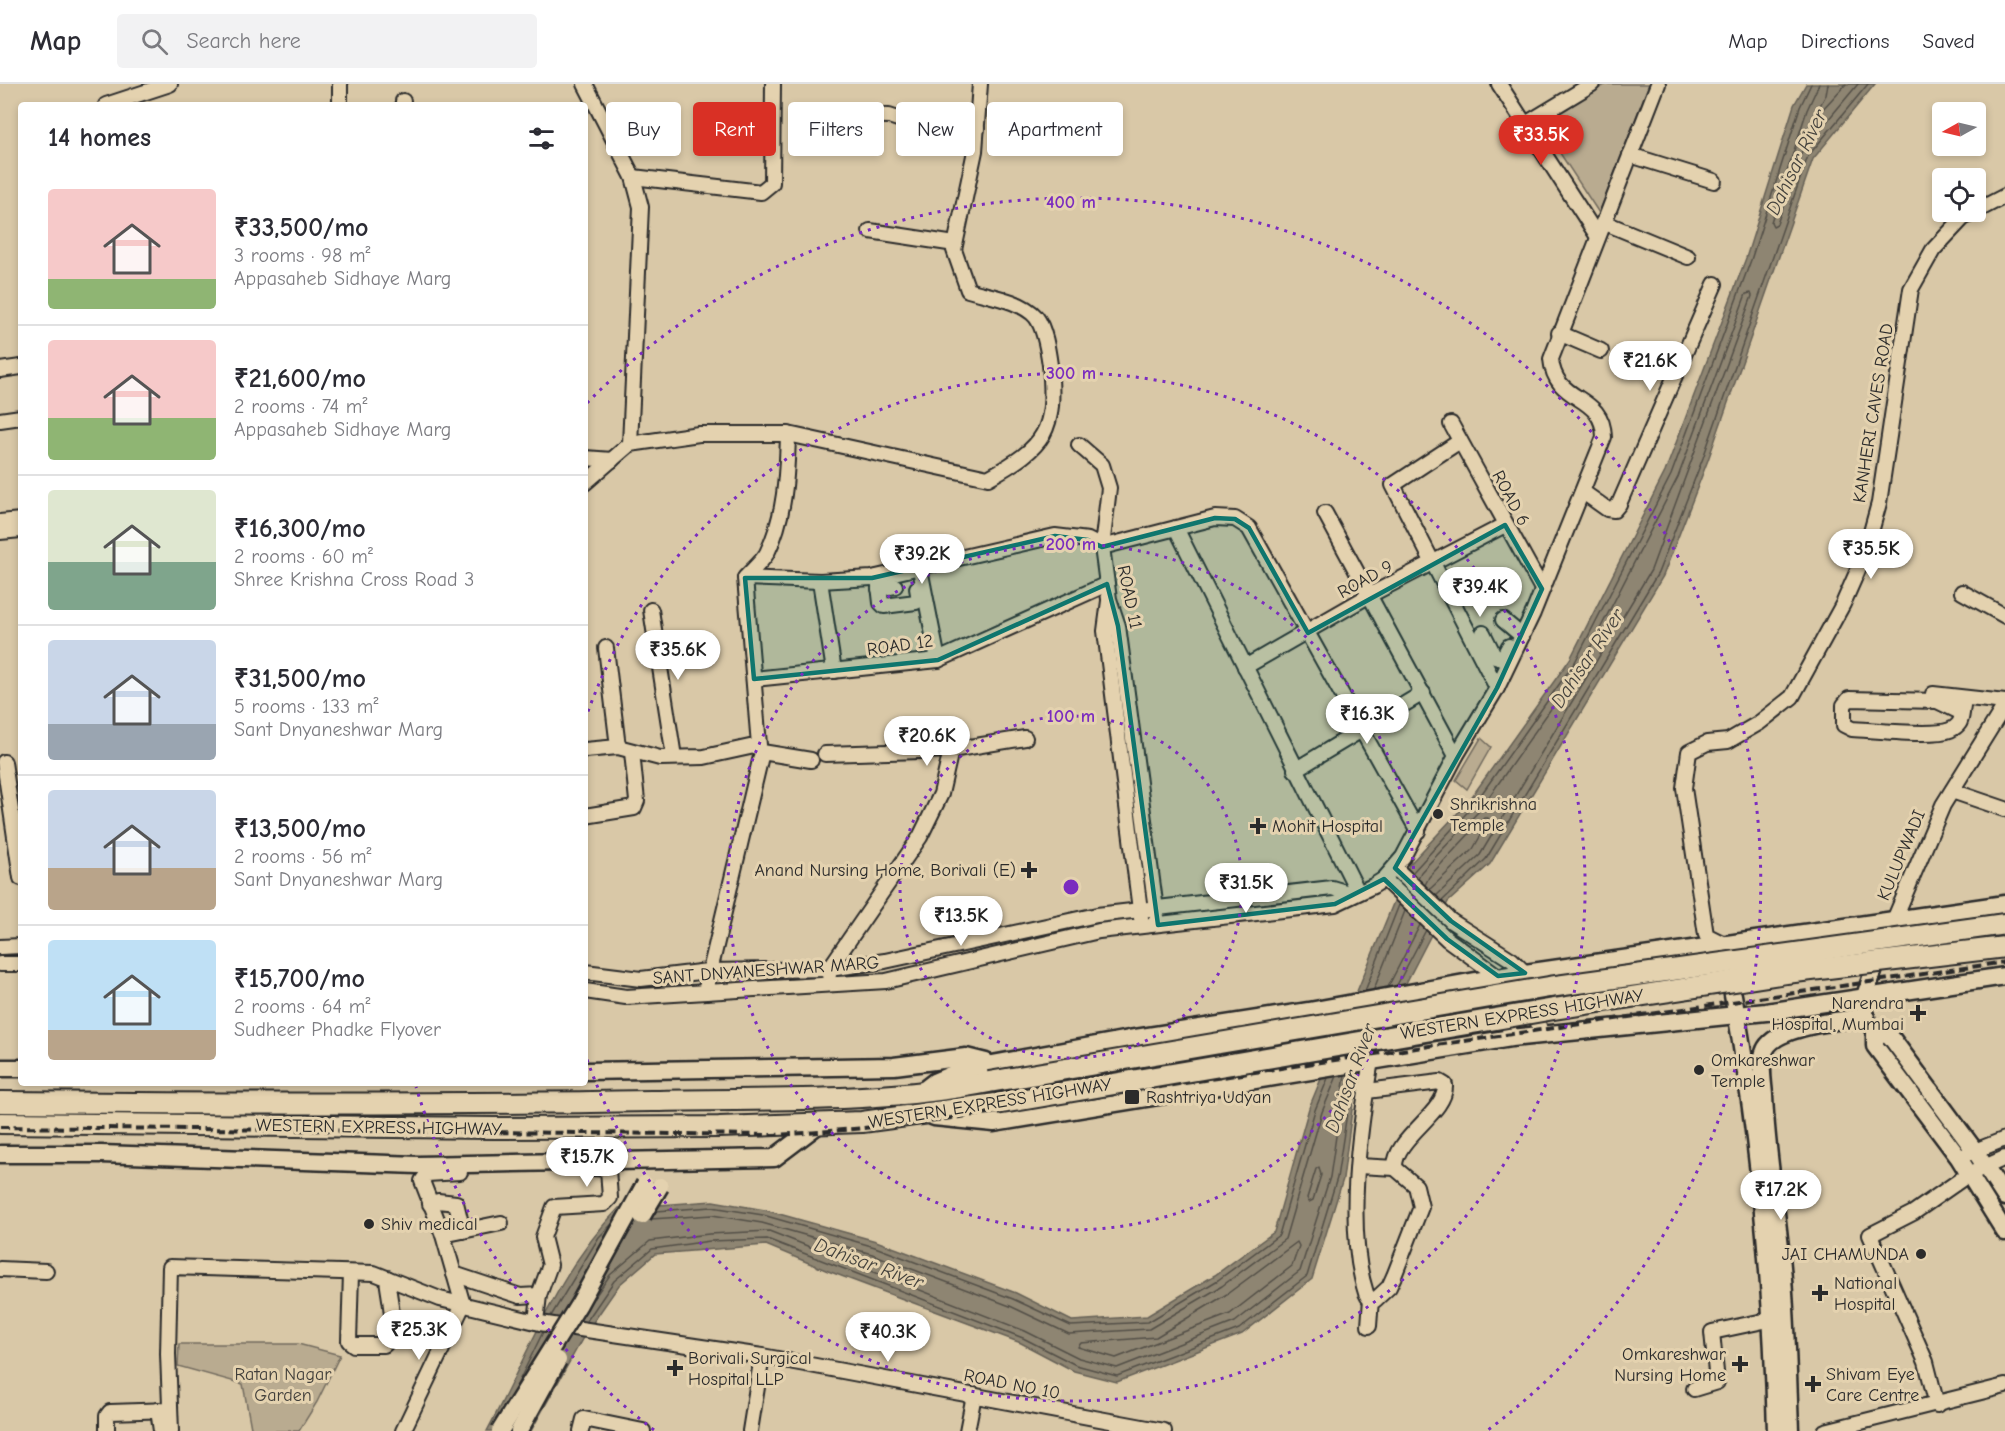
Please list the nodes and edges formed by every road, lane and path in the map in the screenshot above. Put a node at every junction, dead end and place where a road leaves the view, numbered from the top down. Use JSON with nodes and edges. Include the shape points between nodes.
{"nodes":[{"id":1,"x":170,"y":84,"type":"edge"},
{"id":2,"x":340,"y":84,"type":"edge"},
{"id":3,"x":585,"y":84,"type":"edge"},
{"id":4,"x":773,"y":84,"type":"edge"},
{"id":5,"x":980,"y":84,"type":"edge"},
{"id":6,"x":1498,"y":84,"type":"edge"},
{"id":7,"x":1508,"y":84,"type":"edge"},
{"id":8,"x":1592,"y":84,"type":"edge"},
{"id":9,"x":1658,"y":84,"type":"edge"},
{"id":10,"x":115,"y":102,"type":"edge"},
{"id":11,"x":340,"y":102,"type":"edge"},
{"id":12,"x":884,"y":116,"type":"edge"},
{"id":13,"x":1528,"y":123,"type":"junction"},
{"id":14,"x":977,"y":129,"type":"junction"},
{"id":15,"x":1630,"y":155,"type":"junction"},
{"id":16,"x":633,"y":177,"type":"junction"},
{"id":17,"x":1714,"y":182,"type":"dead end"},
{"id":18,"x":2005,"y":196,"type":"edge"},
{"id":19,"x":1986,"y":206,"type":"edge"},
{"id":20,"x":1959,"y":222,"type":"edge"},
{"id":21,"x":1600,"y":230,"type":"junction"},
{"id":22,"x":870,"y":231,"type":"dead end"},
{"id":23,"x":955,"y":244,"type":"junction"},
{"id":24,"x":1688,"y":257,"type":"dead end"},
{"id":25,"x":1715,"y":284,"type":"dead end"},
{"id":26,"x":1559,"y":333,"type":"junction"},
{"id":27,"x":1601,"y":351,"type":"dead end"},
{"id":28,"x":18,"y":367,"type":"edge"},
{"id":29,"x":0,"y":370,"type":"edge"},
{"id":30,"x":18,"y":417,"type":"edge"},
{"id":31,"x":0,"y":420,"type":"edge"},
{"id":32,"x":1451,"y":424,"type":"dead end"},
{"id":33,"x":788,"y":434,"type":"junction"},
{"id":34,"x":1460,"y":441,"type":"junction"},
{"id":35,"x":630,"y":444,"type":"junction"},
{"id":36,"x":1079,"y":445,"type":"dead end"},
{"id":37,"x":588,"y":458,"type":"edge"},
{"id":38,"x":612,"y":460,"type":"junction"},
{"id":39,"x":588,"y":480,"type":"edge"},
{"id":40,"x":1584,"y":492,"type":"junction"},
{"id":41,"x":1326,"y":513,"type":"dead end"},
{"id":42,"x":18,"y":519,"type":"edge"},
{"id":43,"x":0,"y":522,"type":"edge"},
{"id":44,"x":1505,"y":525,"type":"junction"},
{"id":45,"x":1176,"y":528,"type":"junction"},
{"id":46,"x":18,"y":530,"type":"edge"},
{"id":47,"x":0,"y":532,"type":"edge"},
{"id":48,"x":1102,"y":548,"type":"junction"},
{"id":49,"x":1434,"y":563,"type":"junction"},
{"id":50,"x":920,"y":569,"type":"junction"},
{"id":51,"x":745,"y":578,"type":"junction"},
{"id":52,"x":820,"y":581,"type":"junction"},
{"id":53,"x":879,"y":583,"type":"junction"},
{"id":54,"x":1107,"y":584,"type":"junction"},
{"id":55,"x":895,"y":586,"type":"dead end"},
{"id":56,"x":917,"y":588,"type":"dead end"},
{"id":57,"x":1542,"y":589,"type":"junction"},
{"id":58,"x":1962,"y":592,"type":"dead end"},
{"id":59,"x":1370,"y":595,"type":"junction"},
{"id":60,"x":1109,"y":599,"type":"junction"},
{"id":61,"x":651,"y":610,"type":"dead end"},
{"id":62,"x":2005,"y":616,"type":"edge"},
{"id":63,"x":1503,"y":620,"type":"dead end"},
{"id":64,"x":1308,"y":633,"type":"junction"},
{"id":65,"x":1518,"y":633,"type":"junction"},
{"id":66,"x":1484,"y":644,"type":"junction"},
{"id":67,"x":606,"y":648,"type":"dead end"},
{"id":68,"x":938,"y":660,"type":"junction"},
{"id":69,"x":1245,"y":667,"type":"junction"},
{"id":70,"x":834,"y":671,"type":"junction"},
{"id":71,"x":754,"y":679,"type":"junction"},
{"id":72,"x":1497,"y":688,"type":"junction"},
{"id":73,"x":1423,"y":693,"type":"junction"},
{"id":74,"x":1924,"y":693,"type":"dead end"},
{"id":75,"x":1964,"y":698,"type":"junction"},
{"id":76,"x":2003,"y":711,"type":"edge"},
{"id":77,"x":1962,"y":713,"type":"junction"},
{"id":78,"x":1362,"y":729,"type":"junction"},
{"id":79,"x":1025,"y":738,"type":"dead end"},
{"id":80,"x":618,"y":747,"type":"junction"},
{"id":81,"x":588,"y":750,"type":"edge"},
{"id":82,"x":951,"y":750,"type":"junction"},
{"id":83,"x":632,"y":752,"type":"junction"},
{"id":84,"x":825,"y":754,"type":"dead end"},
{"id":85,"x":1456,"y":756,"type":"junction"},
{"id":86,"x":674,"y":757,"type":"junction"},
{"id":87,"x":811,"y":760,"type":"dead end"},
{"id":88,"x":4,"y":762,"type":"dead end"},
{"id":89,"x":1296,"y":770,"type":"junction"},
{"id":90,"x":1952,"y":791,"type":"junction"},
{"id":91,"x":2005,"y":809,"type":"edge"},
{"id":92,"x":588,"y":816,"type":"edge"},
{"id":93,"x":1418,"y":831,"type":"junction"},
{"id":94,"x":18,"y":858,"type":"edge"},
{"id":95,"x":1395,"y":868,"type":"junction"},
{"id":96,"x":1384,"y":879,"type":"junction"},
{"id":97,"x":1355,"y":893,"type":"junction"},
{"id":98,"x":2005,"y":904,"type":"edge"},
{"id":99,"x":1156,"y":908,"type":"junction"},
{"id":100,"x":1140,"y":910,"type":"junction"},
{"id":101,"x":1894,"y":920,"type":"junction"},
{"id":102,"x":2005,"y":924,"type":"edge"},
{"id":103,"x":1158,"y":925,"type":"junction"},
{"id":104,"x":1141,"y":927,"type":"junction"},
{"id":105,"x":1724,"y":944,"type":"junction"},
{"id":106,"x":0,"y":946,"type":"edge"},
{"id":107,"x":18,"y":946,"type":"edge"},
{"id":108,"x":2005,"y":947,"type":"edge"},
{"id":109,"x":0,"y":964,"type":"edge"},
{"id":110,"x":18,"y":964,"type":"edge"},
{"id":111,"x":829,"y":969,"type":"junction"},
{"id":112,"x":708,"y":971,"type":"junction"},
{"id":113,"x":588,"y":972,"type":"edge"},
{"id":114,"x":1525,"y":973,"type":"junction"},
{"id":115,"x":1498,"y":976,"type":"junction"},
{"id":116,"x":2005,"y":976,"type":"edge"},
{"id":117,"x":828,"y":985,"type":"junction"},
{"id":118,"x":1428,"y":989,"type":"junction"},
{"id":119,"x":588,"y":991,"type":"edge"},
{"id":120,"x":705,"y":992,"type":"junction"},
{"id":121,"x":1845,"y":1006,"type":"junction"},
{"id":122,"x":1737,"y":1015,"type":"junction"},
{"id":123,"x":1870,"y":1023,"type":"junction"},
{"id":124,"x":1541,"y":1034,"type":"junction"},
{"id":125,"x":1511,"y":1038,"type":"junction"},
{"id":126,"x":1374,"y":1059,"type":"junction"},
{"id":127,"x":0,"y":1068,"type":"edge"},
{"id":128,"x":18,"y":1068,"type":"edge"},
{"id":129,"x":588,"y":1071,"type":"edge"},
{"id":130,"x":991,"y":1073,"type":"junction"},
{"id":131,"x":1367,"y":1091,"type":"junction"},
{"id":132,"x":0,"y":1102,"type":"edge"},
{"id":133,"x":921,"y":1116,"type":"junction"},
{"id":134,"x":0,"y":1123,"type":"edge"},
{"id":135,"x":819,"y":1124,"type":"junction"},
{"id":136,"x":2005,"y":1139,"type":"edge"},
{"id":137,"x":1975,"y":1150,"type":"junction"},
{"id":138,"x":0,"y":1154,"type":"edge"},
{"id":139,"x":1959,"y":1158,"type":"junction"},
{"id":140,"x":2005,"y":1158,"type":"edge"},
{"id":141,"x":650,"y":1162,"type":"junction"},
{"id":142,"x":674,"y":1162,"type":"junction"},
{"id":143,"x":1359,"y":1166,"type":"junction"},
{"id":144,"x":1986,"y":1166,"type":"junction"},
{"id":145,"x":1395,"y":1168,"type":"junction"},
{"id":146,"x":1969,"y":1174,"type":"junction"},
{"id":147,"x":652,"y":1185,"type":"junction"},
{"id":148,"x":2005,"y":1197,"type":"edge"},
{"id":149,"x":430,"y":1204,"type":"junction"},
{"id":150,"x":501,"y":1223,"type":"dead end"},
{"id":151,"x":463,"y":1231,"type":"junction"},
{"id":152,"x":2005,"y":1232,"type":"edge"},
{"id":153,"x":443,"y":1235,"type":"junction"},
{"id":154,"x":0,"y":1269,"type":"edge"},
{"id":155,"x":46,"y":1271,"type":"dead end"},
{"id":156,"x":351,"y":1273,"type":"junction"},
{"id":157,"x":454,"y":1274,"type":"junction"},
{"id":158,"x":387,"y":1278,"type":"junction"},
{"id":159,"x":539,"y":1294,"type":"junction"},
{"id":160,"x":1371,"y":1299,"type":"junction"},
{"id":161,"x":463,"y":1305,"type":"junction"},
{"id":162,"x":1773,"y":1319,"type":"junction"},
{"id":163,"x":538,"y":1323,"type":"junction"},
{"id":164,"x":1369,"y":1326,"type":"dead end"},
{"id":165,"x":762,"y":1356,"type":"junction"},
{"id":166,"x":2005,"y":1386,"type":"edge"},
{"id":167,"x":1694,"y":1389,"type":"dead end"},
{"id":168,"x":974,"y":1395,"type":"junction"},
{"id":169,"x":1937,"y":1405,"type":"junction"},
{"id":170,"x":164,"y":1410,"type":"junction"},
{"id":171,"x":583,"y":1425,"type":"edge"},
{"id":172,"x":107,"y":1431,"type":"edge"},
{"id":173,"x":161,"y":1431,"type":"edge"},
{"id":174,"x":171,"y":1431,"type":"edge"},
{"id":175,"x":403,"y":1431,"type":"edge"},
{"id":176,"x":500,"y":1431,"type":"edge"},
{"id":177,"x":519,"y":1431,"type":"edge"},
{"id":178,"x":643,"y":1431,"type":"edge"},
{"id":179,"x":750,"y":1431,"type":"edge"},
{"id":180,"x":967,"y":1431,"type":"edge"},
{"id":181,"x":1164,"y":1431,"type":"edge"},
{"id":182,"x":1776,"y":1431,"type":"edge"},
{"id":183,"x":1790,"y":1431,"type":"edge"},
{"id":184,"x":1825,"y":1431,"type":"edge"}],
"edges":[{"from":1,"to":10,"type":"street"},
{"from":2,"to":11,"type":"street"},
{"from":3,"to":16,"type":"street"},
{"from":4,"to":16,"type":"street","via":[[772,183],[766,190]]},
{"from":5,"to":14,"type":"street"},
{"from":6,"to":13,"type":"street"},
{"from":7,"to":13,"type":"street"},
{"from":8,"to":13,"type":"street"},
{"from":9,"to":15,"type":"street"},
{"from":12,"to":14,"type":"street","via":[[919,126]]},
{"from":13,"to":21,"type":"street"},
{"from":14,"to":23,"type":"street"},
{"from":15,"to":17,"type":"street"},
{"from":15,"to":21,"type":"street"},
{"from":16,"to":35,"type":"street","via":[[641,207]]},
{"from":18,"to":19,"type":"street","name":"KANHERI CAVES ROAD"},
{"from":20,"to":105,"type":"street","name":"KANHERI CAVES ROAD","via":[[1933,250],[1911,290],[1879,503],[1865,554],[1843,604],[1792,696],[1759,723],[1728,741],[1689,752],[1684,788],[1706,935]]},
{"from":21,"to":24,"type":"street"},
{"from":21,"to":26,"type":"street"},
{"from":22,"to":23,"type":"street"},
{"from":23,"to":33,"type":"street","via":[[968,290],[1013,303],[1036,317],[1048,348],[1054,404],[1042,439],[1019,461],[988,478]]},
{"from":25,"to":40,"type":"street","via":[[1618,504],[1614,510],[1607,509]]},
{"from":26,"to":27,"type":"street"},
{"from":26,"to":40,"type":"street","via":[[1551,359],[1559,386],[1596,410],[1604,422],[1604,437]]},
{"from":28,"to":29,"type":"street"},
{"from":30,"to":31,"type":"street"},
{"from":32,"to":34,"type":"street","name":"ROAD 6"},
{"from":33,"to":35,"type":"street","via":[[699,434]]},
{"from":33,"to":51,"type":"street","via":[[786,485],[777,524],[766,555]]},
{"from":34,"to":44,"type":"street","name":"ROAD 6"},
{"from":34,"to":49,"type":"street","via":[[1393,485]]},
{"from":35,"to":38,"type":"street"},
{"from":36,"to":48,"type":"street","via":[[1102,465],[1109,488]]},
{"from":37,"to":38,"type":"street"},
{"from":38,"to":39,"type":"street"},
{"from":40,"to":57,"type":"street"},
{"from":41,"to":59,"type":"street"},
{"from":42,"to":43,"type":"street"},
{"from":44,"to":49,"type":"street","name":"ROAD 9"},
{"from":44,"to":57,"type":"street","name":"ROAD 6"},
{"from":45,"to":48,"type":"street"},
{"from":45,"to":64,"type":"street","via":[[1215,518],[1235,519],[1249,528]]},
{"from":45,"to":69,"type":"street"},
{"from":46,"to":47,"type":"street"},
{"from":48,"to":50,"type":"street","name":"ROAD 11","via":[[1088,540],[1055,536]]},
{"from":48,"to":54,"type":"street","name":"ROAD 11"},
{"from":49,"to":59,"type":"street","name":"ROAD 9"},
{"from":49,"to":66,"type":"street"},
{"from":50,"to":53,"type":"street","name":"ROAD 11"},
{"from":50,"to":68,"type":"street"},
{"from":51,"to":52,"type":"street","name":"ROAD 11"},
{"from":51,"to":71,"type":"street"},
{"from":52,"to":53,"type":"street","name":"ROAD 11"},
{"from":52,"to":70,"type":"street"},
{"from":53,"to":55,"type":"street"},
{"from":53,"to":56,"type":"street","via":[[884,606],[916,602]]},
{"from":54,"to":60,"type":"street","name":"ROAD 11"},
{"from":54,"to":68,"type":"street","name":"ROAD 12"},
{"from":57,"to":65,"type":"street"},
{"from":58,"to":62,"type":"street"},
{"from":59,"to":64,"type":"street","name":"ROAD 9"},
{"from":59,"to":73,"type":"street"},
{"from":60,"to":99,"type":"street","name":"ROAD 11","via":[[1118,626]]},
{"from":60,"to":100,"type":"street","via":[[1105,631]]},
{"from":61,"to":86,"type":"street"},
{"from":63,"to":65,"type":"street"},
{"from":64,"to":69,"type":"street","name":"ROAD 9"},
{"from":64,"to":78,"type":"street"},
{"from":65,"to":66,"type":"street","via":[[1502,659]]},
{"from":65,"to":72,"type":"street"},
{"from":66,"to":72,"type":"street"},
{"from":67,"to":80,"type":"street"},
{"from":68,"to":70,"type":"street","name":"ROAD 12"},
{"from":69,"to":89,"type":"street"},
{"from":70,"to":71,"type":"street","name":"ROAD 12"},
{"from":71,"to":86,"type":"street","via":[[759,745],[704,757]]},
{"from":72,"to":85,"type":"street"},
{"from":73,"to":78,"type":"street"},
{"from":73,"to":85,"type":"street"},
{"from":74,"to":75,"type":"street"},
{"from":75,"to":76,"type":"street"},
{"from":75,"to":77,"type":"street"},
{"from":76,"to":90,"type":"street","name":"KULUPWADI"},
{"from":77,"to":77,"type":"street","via":[[1937,700],[1849,699],[1844,705],[1844,725],[1852,729],[1941,732],[1956,727]]},
{"from":78,"to":89,"type":"street"},
{"from":78,"to":93,"type":"street"},
{"from":79,"to":82,"type":"street"},
{"from":80,"to":81,"type":"street"},
{"from":80,"to":83,"type":"street"},
{"from":82,"to":84,"type":"street"},
{"from":82,"to":111,"type":"street","via":[[941,794],[920,837]]},
{"from":83,"to":86,"type":"street"},
{"from":83,"to":92,"type":"street","via":[[637,801],[634,808]]},
{"from":85,"to":93,"type":"street"},
{"from":87,"to":112,"type":"street","via":[[762,752]]},
{"from":88,"to":94,"type":"street"},
{"from":89,"to":97,"type":"street"},
{"from":90,"to":91,"type":"street"},
{"from":90,"to":101,"type":"street","name":"KULUPWADI"},
{"from":93,"to":95,"type":"street"},
{"from":95,"to":96,"type":"street"},
{"from":95,"to":114,"type":"street","via":[[1457,925],[1512,960]]},
{"from":96,"to":97,"type":"street"},
{"from":96,"to":115,"type":"street","via":[[1447,939]]},
{"from":97,"to":99,"type":"street","name":"SANT DNYANESHWAR MARG","via":[[1332,888]]},
{"from":97,"to":103,"type":"street","name":"SANT DNYANESHWAR MARG","via":[[1335,904]]},
{"from":98,"to":101,"type":"main road"},
{"from":99,"to":100,"type":"street","name":"SANT DNYANESHWAR MARG"},
{"from":99,"to":103,"type":"street","name":"ROAD 11"},
{"from":100,"to":104,"type":"street"},
{"from":100,"to":111,"type":"street","name":"SANT DNYANESHWAR MARG","via":[[1097,915],[885,962]]},
{"from":101,"to":105,"type":"main road"},
{"from":101,"to":121,"type":"main road","name":"KULUPWADI","via":[[1870,976]]},
{"from":102,"to":130,"type":"highway","name":"WESTERN EXPRESS HIGHWAY","bridge":true,"via":[[1549,987]]},
{"from":103,"to":104,"type":"street","name":"SANT DNYANESHWAR MARG"},
{"from":104,"to":117,"type":"street","name":"SANT DNYANESHWAR MARG","via":[[1099,931],[886,981]]},
{"from":105,"to":114,"type":"main road"},
{"from":105,"to":122,"type":"main road"},
{"from":106,"to":107,"type":"street"},
{"from":108,"to":133,"type":"highway","name":"WESTERN EXPRESS HIGHWAY","bridge":true,"via":[[1786,973],[1542,1010]]},
{"from":109,"to":110,"type":"street"},
{"from":111,"to":112,"type":"street","name":"SANT DNYANESHWAR MARG"},
{"from":111,"to":117,"type":"street"},
{"from":112,"to":113,"type":"street","name":"SANT DNYANESHWAR MARG","via":[[641,979]]},
{"from":112,"to":120,"type":"street"},
{"from":114,"to":115,"type":"main road"},
{"from":114,"to":124,"type":"street"},
{"from":115,"to":118,"type":"main road"},
{"from":115,"to":125,"type":"street"},
{"from":116,"to":121,"type":"main road"},
{"from":117,"to":120,"type":"street","name":"SANT DNYANESHWAR MARG"},
{"from":118,"to":126,"type":"main road"},
{"from":118,"to":130,"type":"main road"},
{"from":119,"to":120,"type":"street","name":"SANT DNYANESHWAR MARG","via":[[626,997]]},
{"from":121,"to":122,"type":"main road"},
{"from":121,"to":123,"type":"main road","name":"KULUPWADI"},
{"from":121,"to":123,"type":"main road"},
{"from":121,"to":183,"type":"main road","via":[[1773,1039],[1765,1050],[1762,1066],[1766,1140],[1782,1266]]},
{"from":122,"to":124,"type":"main road"},
{"from":122,"to":162,"type":"main road"},
{"from":123,"to":137,"type":"main road","via":[[1890,1035]]},
{"from":123,"to":139,"type":"main road","name":"KULUPWADI","via":[[1875,1046]]},
{"from":124,"to":125,"type":"main road"},
{"from":125,"to":126,"type":"main road"},
{"from":126,"to":131,"type":"street"},
{"from":126,"to":133,"type":"main road","via":[[994,1123]]},
{"from":127,"to":128,"type":"main road"},
{"from":129,"to":130,"type":"main road","via":[[883,1067],[966,1057]]},
{"from":130,"to":132,"type":"highway","name":"WESTERN EXPRESS HIGHWAY","via":[[921,1092],[809,1099],[490,1104]]},
{"from":131,"to":143,"type":"street"},
{"from":131,"to":145,"type":"street","via":[[1434,1082],[1445,1085],[1443,1099],[1395,1156]]},
{"from":133,"to":135,"type":"highway","name":"WESTERN EXPRESS HIGHWAY"},
{"from":134,"to":135,"type":"highway","name":"WESTERN EXPRESS HIGHWAY","via":[[494,1128]]},
{"from":135,"to":142,"type":"main road","via":[[774,1158]]},
{"from":136,"to":137,"type":"street"},
{"from":137,"to":139,"type":"street"},
{"from":137,"to":144,"type":"main road"},
{"from":138,"to":141,"type":"main road","via":[[418,1165]]},
{"from":139,"to":146,"type":"main road","name":"KULUPWADI"},
{"from":140,"to":144,"type":"street"},
{"from":141,"to":142,"type":"main road"},
{"from":141,"to":147,"type":"main road"},
{"from":142,"to":147,"type":"main road"},
{"from":143,"to":145,"type":"street"},
{"from":143,"to":160,"type":"street","via":[[1358,1263]]},
{"from":144,"to":146,"type":"street"},
{"from":144,"to":148,"type":"main road"},
{"from":145,"to":160,"type":"street","via":[[1416,1186],[1421,1207],[1389,1287],[1378,1298]]},
{"from":146,"to":152,"type":"main road","name":"KULUPWADI"},
{"from":146,"to":169,"type":"street","via":[[1913,1214],[1870,1235],[1926,1362]]},
{"from":147,"to":176,"type":"main road","bridge":true},
{"from":147,"to":177,"type":"main road","bridge":true},
{"from":149,"to":151,"type":"street","via":[[456,1203]]},
{"from":149,"to":153,"type":"street"},
{"from":149,"to":159,"type":"street","via":[[422,1181],[427,1174],[608,1169],[608,1202],[554,1207],[543,1237],[550,1265]]},
{"from":150,"to":151,"type":"street"},
{"from":151,"to":153,"type":"street"},
{"from":153,"to":157,"type":"street"},
{"from":154,"to":155,"type":"street"},
{"from":156,"to":158,"type":"street","name":"ROAD NO 10","via":[[374,1273]]},
{"from":156,"to":158,"type":"street","via":[[349,1341],[354,1345],[384,1345],[389,1339]]},
{"from":156,"to":170,"type":"street","name":"ROAD NO 10","via":[[170,1268]]},
{"from":157,"to":159,"type":"street","via":[[520,1296]]},
{"from":157,"to":161,"type":"street"},
{"from":158,"to":161,"type":"street","name":"ROAD NO 10"},
{"from":159,"to":163,"type":"street"},
{"from":160,"to":164,"type":"street"},
{"from":161,"to":163,"type":"street","name":"ROAD NO 10"},
{"from":161,"to":175,"type":"street"},
{"from":162,"to":167,"type":"street","via":[[1712,1332],[1717,1382]]},
{"from":162,"to":182,"type":"main road"},
{"from":163,"to":165,"type":"street","name":"ROAD NO 10"},
{"from":165,"to":168,"type":"street","name":"ROAD NO 10"},
{"from":165,"to":179,"type":"street"},
{"from":166,"to":169,"type":"street"},
{"from":168,"to":180,"type":"street"},
{"from":168,"to":181,"type":"street","name":"ROAD NO 10"},
{"from":169,"to":184,"type":"street"},
{"from":170,"to":172,"type":"street","via":[[110,1412]]},
{"from":170,"to":173,"type":"street"},
{"from":170,"to":174,"type":"street"},
{"from":171,"to":178,"type":"street"}]}
